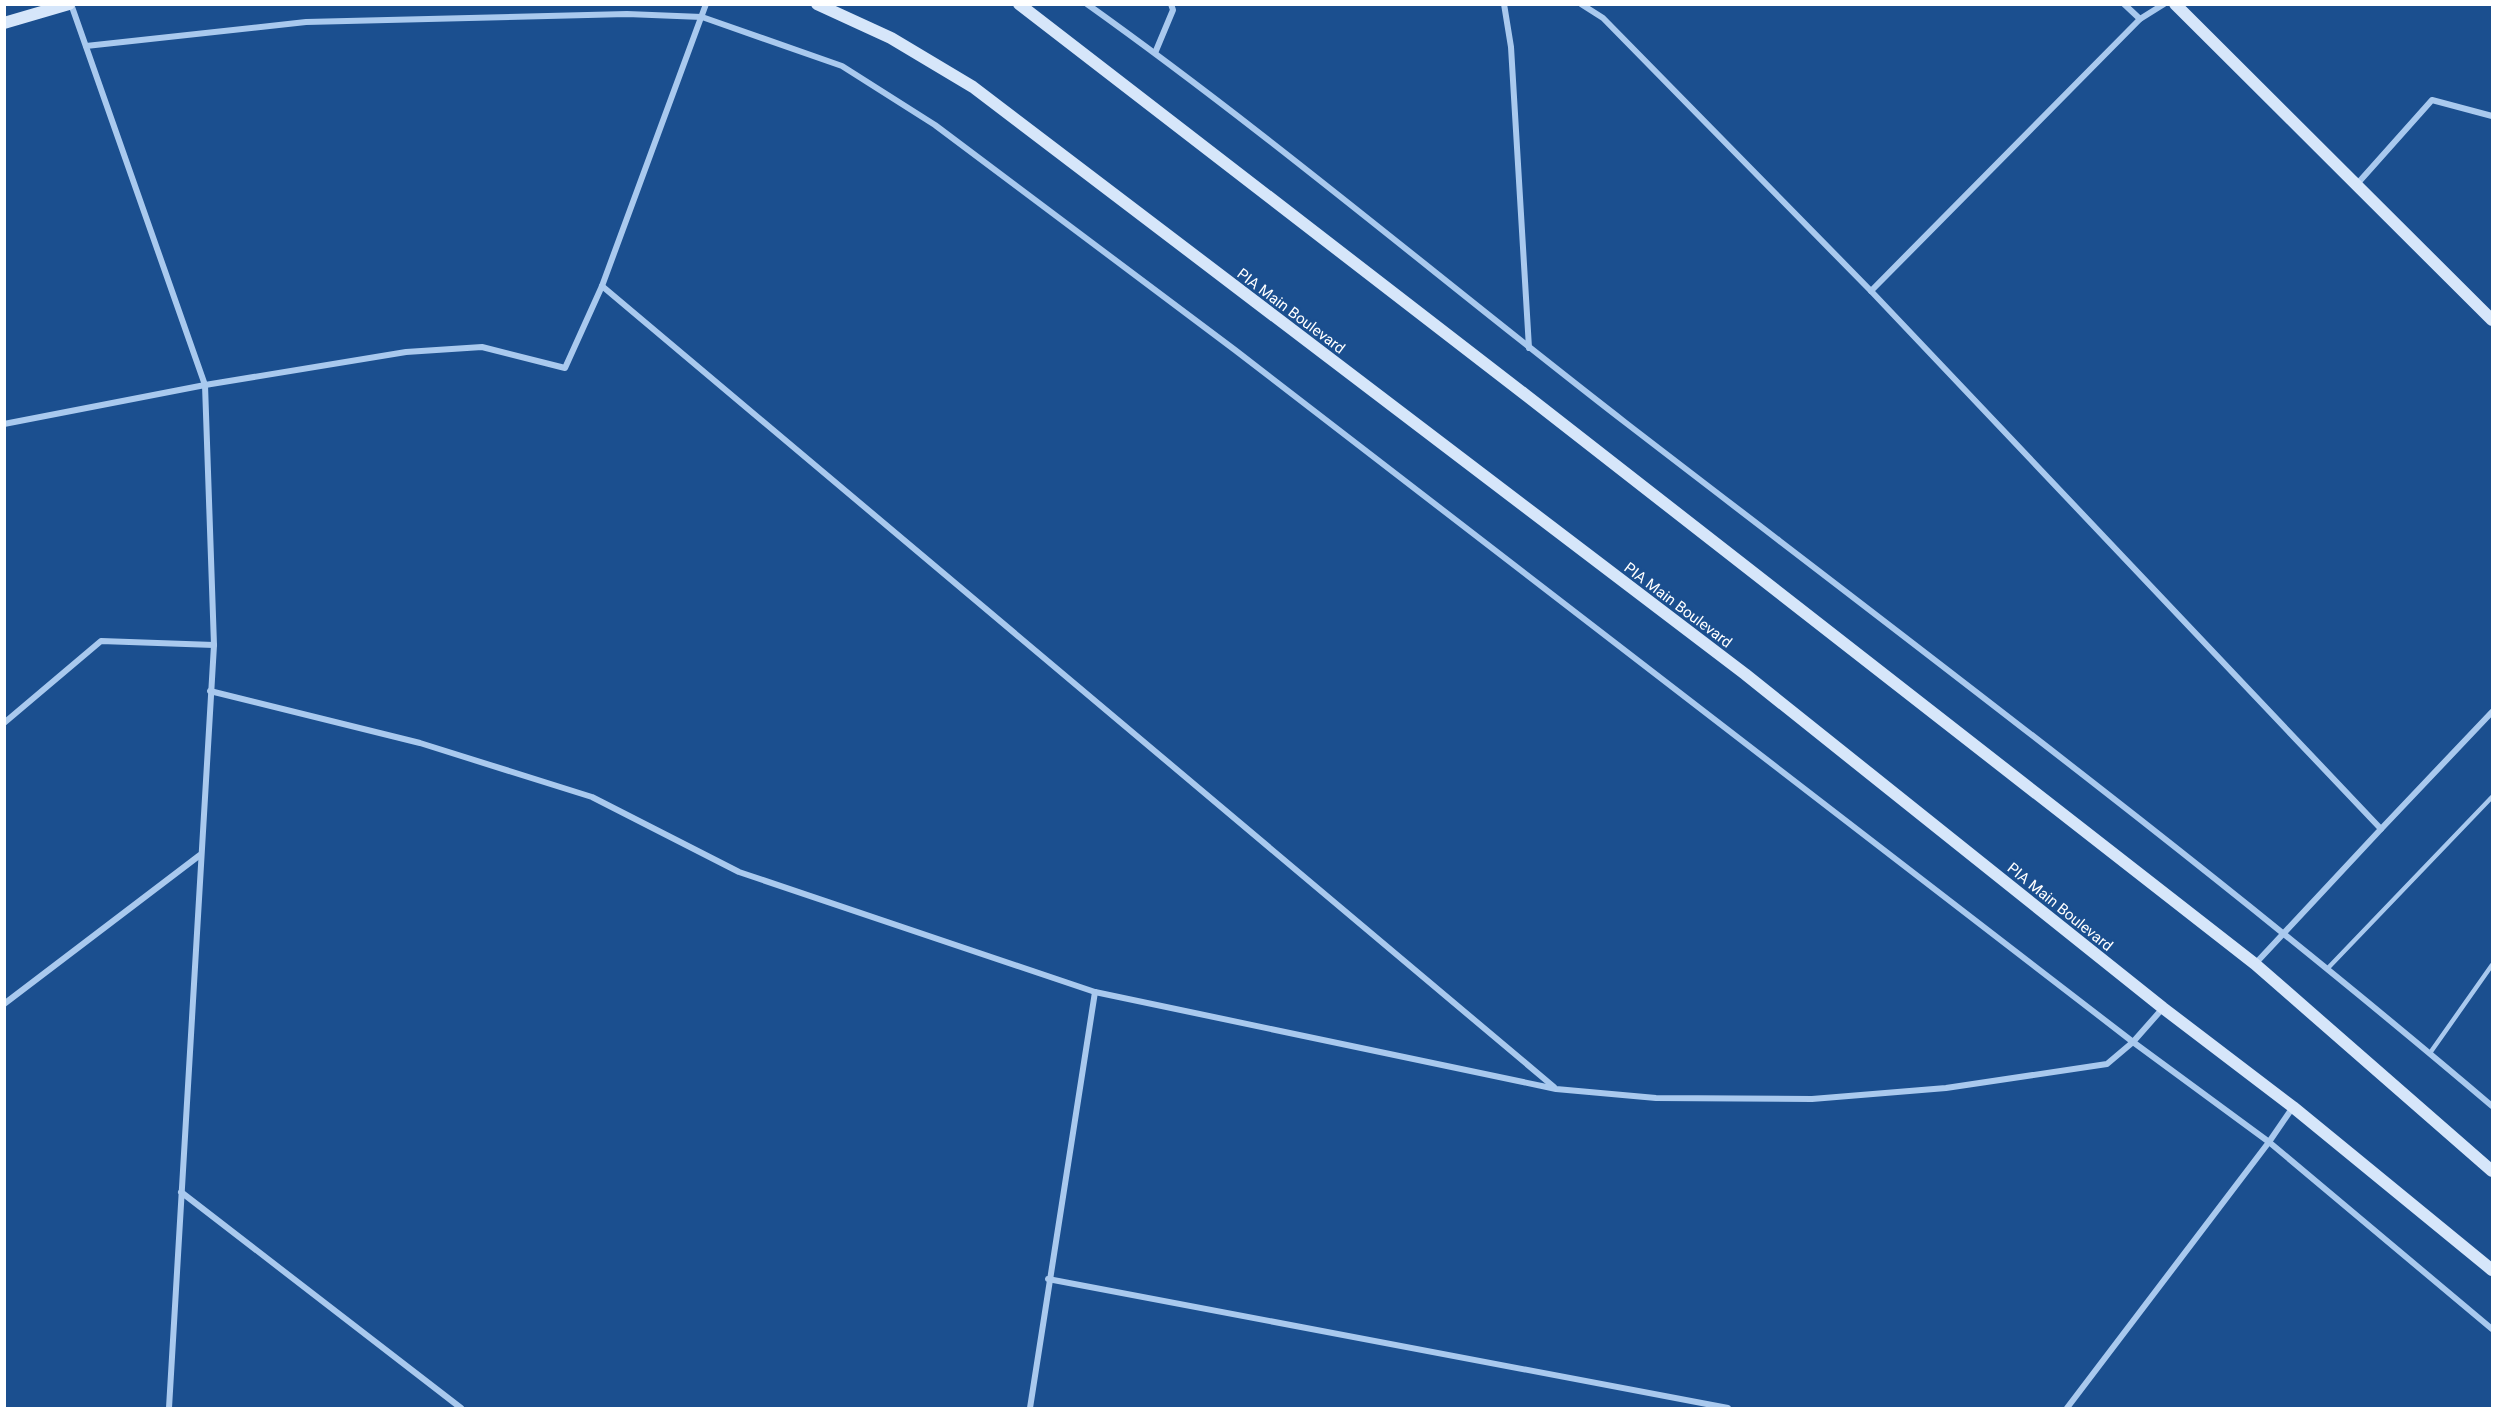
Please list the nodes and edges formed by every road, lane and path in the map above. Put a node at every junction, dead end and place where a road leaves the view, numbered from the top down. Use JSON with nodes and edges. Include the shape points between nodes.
{"nodes":[{"id":1,"x":70,"y":4,"type":"edge"},
{"id":2,"x":706,"y":4,"type":"edge"},
{"id":3,"x":817,"y":4,"type":"edge"},
{"id":4,"x":1019,"y":4,"type":"edge"},
{"id":5,"x":1087,"y":4,"type":"edge"},
{"id":6,"x":1171,"y":4,"type":"edge"},
{"id":7,"x":1504,"y":4,"type":"edge"},
{"id":8,"x":1581,"y":4,"type":"edge"},
{"id":9,"x":2124,"y":4,"type":"edge"},
{"id":10,"x":2164,"y":4,"type":"edge"},
{"id":11,"x":2175,"y":4,"type":"edge"},
{"id":12,"x":702,"y":17,"type":"junction"},
{"id":13,"x":2140,"y":19,"type":"junction"},
{"id":14,"x":4,"y":23,"type":"edge"},
{"id":15,"x":86,"y":46,"type":"junction"},
{"id":16,"x":1155,"y":53,"type":"junction"},
{"id":17,"x":2493,"y":116,"type":"edge"},
{"id":18,"x":2358,"y":183,"type":"junction"},
{"id":19,"x":602,"y":286,"type":"junction"},
{"id":20,"x":1871,"y":291,"type":"junction"},
{"id":21,"x":2493,"y":320,"type":"edge"},
{"id":22,"x":1529,"y":348,"type":"junction"},
{"id":23,"x":205,"y":385,"type":"junction"},
{"id":24,"x":4,"y":424,"type":"edge"},
{"id":25,"x":214,"y":645,"type":"junction"},
{"id":26,"x":210,"y":691,"type":"junction"},
{"id":27,"x":2493,"y":712,"type":"edge"},
{"id":28,"x":4,"y":723,"type":"edge"},
{"id":29,"x":2493,"y":797,"type":"edge"},
{"id":30,"x":2381,"y":829,"type":"junction"},
{"id":31,"x":200,"y":855,"type":"junction"},
{"id":32,"x":2284,"y":933,"type":"junction"},
{"id":33,"x":2255,"y":964,"type":"junction"},
{"id":34,"x":2493,"y":965,"type":"edge"},
{"id":35,"x":2328,"y":968,"type":"junction"},
{"id":36,"x":1095,"y":992,"type":"junction"},
{"id":37,"x":4,"y":1004,"type":"edge"},
{"id":38,"x":2163,"y":1008,"type":"junction"},
{"id":39,"x":2133,"y":1042,"type":"junction"},
{"id":40,"x":2430,"y":1053,"type":"junction"},
{"id":41,"x":1556,"y":1089,"type":"junction"},
{"id":42,"x":2493,"y":1106,"type":"edge"},
{"id":43,"x":2293,"y":1107,"type":"junction"},
{"id":44,"x":2269,"y":1142,"type":"junction"},
{"id":45,"x":2493,"y":1171,"type":"edge"},
{"id":46,"x":181,"y":1192,"type":"junction"},
{"id":47,"x":2493,"y":1270,"type":"edge"},
{"id":48,"x":1048,"y":1279,"type":"junction"},
{"id":49,"x":2493,"y":1329,"type":"edge"},
{"id":50,"x":2070,"y":1406,"type":"edge"},
{"id":51,"x":169,"y":1408,"type":"edge"},
{"id":52,"x":461,"y":1408,"type":"edge"},
{"id":53,"x":1029,"y":1408,"type":"edge"},
{"id":54,"x":1728,"y":1408,"type":"edge"},
{"id":55,"x":2078,"y":1408,"type":"edge"}],
"edges":[{"from":1,"to":14,"type":"main road"},
{"from":1,"to":15,"type":"street"},
{"from":2,"to":12,"type":"street"},
{"from":3,"to":38,"type":"main road","name":"PIA Main Boulevard","via":[[891,38],[973,87],[1745,674]]},
{"from":4,"to":33,"type":"main road"},
{"from":5,"to":16,"type":"street"},
{"from":6,"to":16,"type":"street","via":[[1173,10]]},
{"from":7,"to":22,"type":"street","via":[[1511,47]]},
{"from":8,"to":20,"type":"street","via":[[1603,18]]},
{"from":9,"to":13,"type":"street"},
{"from":10,"to":13,"type":"street"},
{"from":11,"to":18,"type":"main road"},
{"from":12,"to":15,"type":"street","via":[[627,14],[306,22]]},
{"from":12,"to":19,"type":"street"},
{"from":12,"to":39,"type":"street","via":[[842,66],[935,125],[1235,350]]},
{"from":13,"to":20,"type":"street"},
{"from":15,"to":23,"type":"street"},
{"from":16,"to":22,"type":"street"},
{"from":17,"to":18,"type":"street","via":[[2432,100]]},
{"from":18,"to":21,"type":"main road"},
{"from":19,"to":23,"type":"street","via":[[565,368],[482,347],[406,352]]},
{"from":19,"to":41,"type":"street"},
{"from":20,"to":30,"type":"street"},
{"from":22,"to":32,"type":"street"},
{"from":23,"to":24,"type":"street"},
{"from":23,"to":25,"type":"street"},
{"from":25,"to":26,"type":"street"},
{"from":25,"to":28,"type":"street","via":[[100,641]]},
{"from":26,"to":31,"type":"street"},
{"from":26,"to":36,"type":"street","via":[[420,743],[592,797],[739,872]]},
{"from":27,"to":30,"type":"street"},
{"from":29,"to":35,"type":"lane"},
{"from":30,"to":32,"type":"street"},
{"from":31,"to":37,"type":"street"},
{"from":31,"to":46,"type":"street"},
{"from":32,"to":33,"type":"street"},
{"from":32,"to":35,"type":"street"},
{"from":33,"to":45,"type":"main road"},
{"from":34,"to":40,"type":"lane"},
{"from":35,"to":40,"type":"street"},
{"from":36,"to":41,"type":"street"},
{"from":36,"to":48,"type":"street"},
{"from":38,"to":39,"type":"street"},
{"from":38,"to":43,"type":"main road","name":"PIA Main Boulevard"},
{"from":39,"to":41,"type":"street","via":[[2107,1064],[1946,1088],[1812,1099],[1656,1098]]},
{"from":39,"to":44,"type":"street"},
{"from":40,"to":42,"type":"street"},
{"from":43,"to":44,"type":"street"},
{"from":43,"to":47,"type":"main road","name":"PIA Main Boulevard"},
{"from":44,"to":49,"type":"street"},
{"from":44,"to":50,"type":"street"},
{"from":46,"to":51,"type":"street"},
{"from":46,"to":52,"type":"street"},
{"from":48,"to":53,"type":"street"},
{"from":48,"to":54,"type":"street"},
{"from":50,"to":55,"type":"street"}]}
